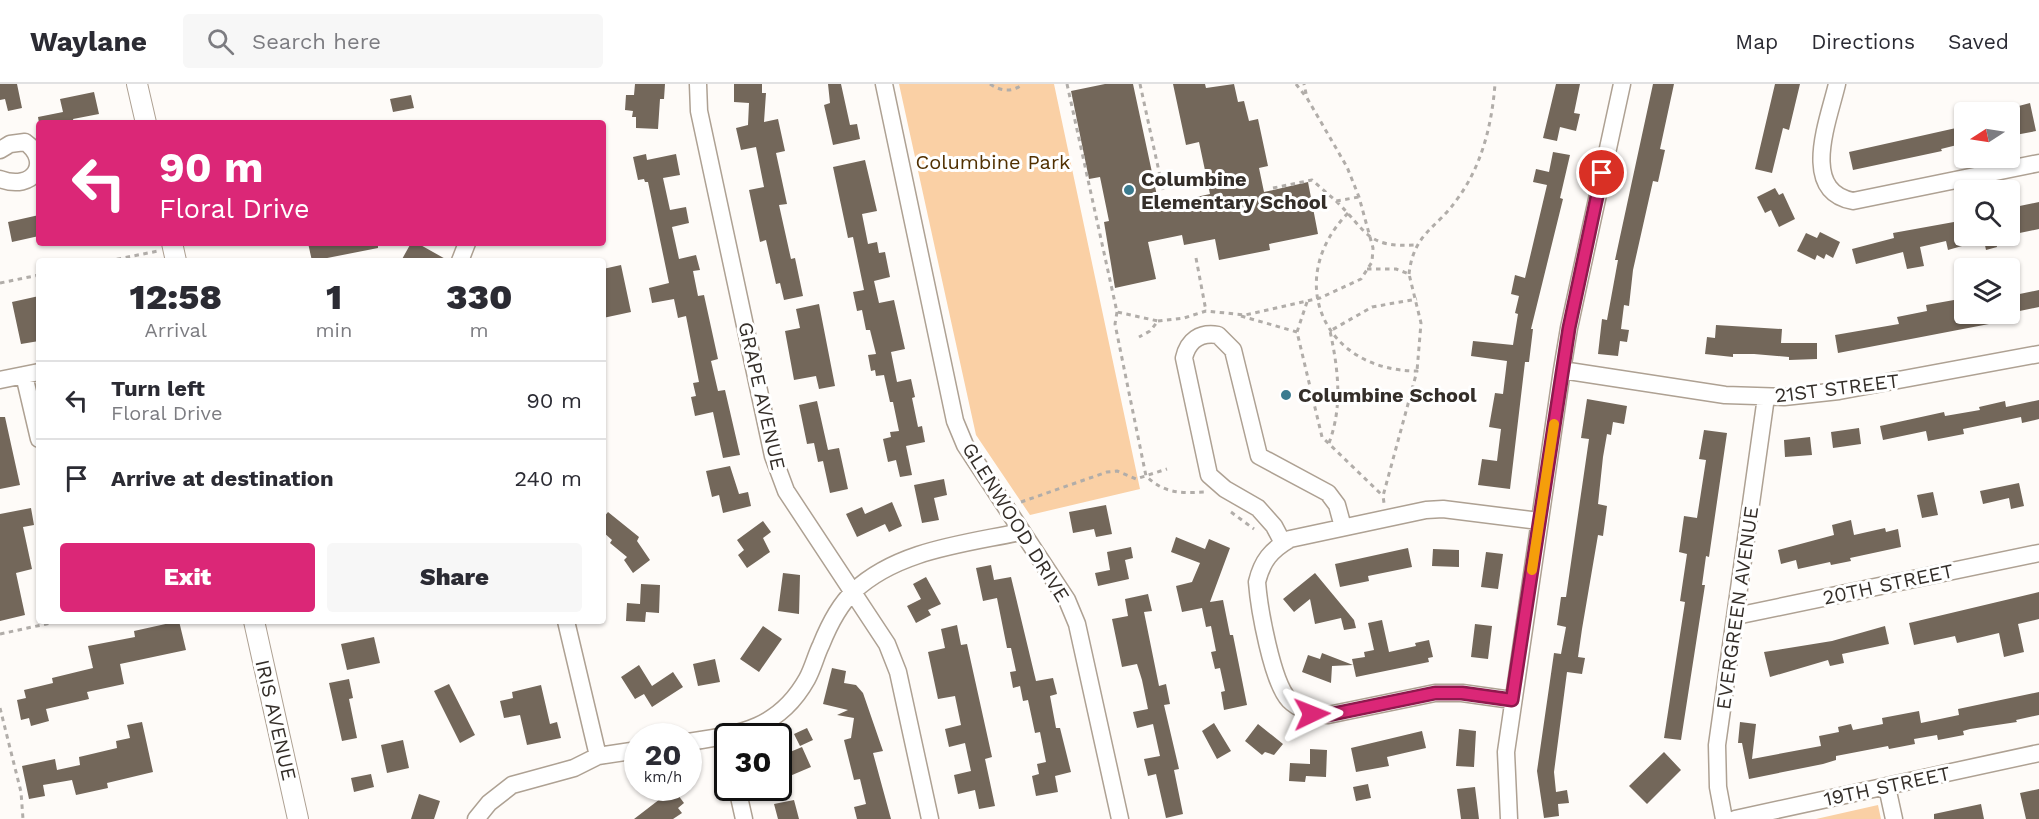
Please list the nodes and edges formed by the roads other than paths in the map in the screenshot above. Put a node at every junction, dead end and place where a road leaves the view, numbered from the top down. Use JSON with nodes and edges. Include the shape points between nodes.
{"nodes":[{"id":1,"x":137,"y":84,"type":"edge"},
{"id":2,"x":698,"y":84,"type":"edge"},
{"id":3,"x":884,"y":84,"type":"edge"},
{"id":4,"x":1622,"y":84,"type":"edge"},
{"id":5,"x":1837,"y":84,"type":"edge"},
{"id":6,"x":145,"y":120,"type":"edge"},
{"id":7,"x":0,"y":150,"type":"edge"},
{"id":8,"x":36,"y":158,"type":"edge"},
{"id":9,"x":2039,"y":163,"type":"edge"},
{"id":10,"x":36,"y":172,"type":"edge"},
{"id":11,"x":0,"y":179,"type":"edge"},
{"id":12,"x":2039,"y":354,"type":"edge"},
{"id":13,"x":1562,"y":370,"type":"junction"},
{"id":14,"x":32,"y":374,"type":"edge"},
{"id":15,"x":0,"y":380,"type":"edge"},
{"id":16,"x":1766,"y":397,"type":"junction"},
{"id":17,"x":36,"y":411,"type":"edge"},
{"id":18,"x":1539,"y":520,"type":"junction"},
{"id":19,"x":1343,"y":527,"type":"junction"},
{"id":20,"x":1020,"y":532,"type":"junction"},
{"id":21,"x":1283,"y":543,"type":"junction"},
{"id":22,"x":2039,"y":553,"type":"edge"},
{"id":23,"x":853,"y":592,"type":"junction"},
{"id":24,"x":1736,"y":616,"type":"junction"},
{"id":25,"x":255,"y":624,"type":"edge"},
{"id":26,"x":567,"y":624,"type":"edge"},
{"id":27,"x":1512,"y":700,"type":"junction"},
{"id":28,"x":765,"y":723,"type":"edge"},
{"id":29,"x":624,"y":752,"type":"edge"},
{"id":30,"x":2039,"y":753,"type":"edge"},
{"id":31,"x":598,"y":756,"type":"junction"},
{"id":32,"x":1887,"y":787,"type":"junction"},
{"id":33,"x":740,"y":801,"type":"edge"},
{"id":34,"x":298,"y":819,"type":"edge"},
{"id":35,"x":476,"y":819,"type":"edge"},
{"id":36,"x":744,"y":819,"type":"edge"},
{"id":37,"x":930,"y":819,"type":"edge"},
{"id":38,"x":1120,"y":819,"type":"edge"},
{"id":39,"x":1509,"y":819,"type":"edge"},
{"id":40,"x":1724,"y":819,"type":"edge"},
{"id":41,"x":1734,"y":819,"type":"edge"},
{"id":42,"x":1894,"y":819,"type":"edge"}],
"edges":[{"from":1,"to":6,"type":"main road"},
{"from":2,"to":23,"type":"street","name":"GRAPE AVENUE","via":[[699,111],[773,456],[786,491]]},
{"from":3,"to":20,"type":"street","name":"GLENWOOD DRIVE","via":[[955,420],[965,445]]},
{"from":4,"to":13,"type":"street"},
{"from":5,"to":9,"type":"street","via":[[1820,162],[1830,190],[1845,200]]},
{"from":7,"to":8,"type":"street","via":[[25,142],[33,147]]},
{"from":10,"to":11,"type":"street","via":[[26,182],[14,184]]},
{"from":12,"to":16,"type":"street","name":"21ST STREET","via":[[1839,391]]},
{"from":13,"to":16,"type":"street","name":"21ST STREET","via":[[1725,395]]},
{"from":13,"to":18,"type":"street"},
{"from":14,"to":15,"type":"street"},
{"from":14,"to":17,"type":"street"},
{"from":16,"to":24,"type":"street","name":"EVERGREEN AVENUE"},
{"from":18,"to":19,"type":"street","via":[[1443,509]]},
{"from":18,"to":27,"type":"street"},
{"from":19,"to":21,"type":"street"},
{"from":19,"to":21,"type":"street","via":[[1337,505],[1328,493],[1256,453],[1233,350],[1218,335],[1202,335],[1190,344],[1184,358],[1209,475],[1253,504]]},
{"from":20,"to":23,"type":"street","via":[[895,564]]},
{"from":20,"to":38,"type":"street","name":"GLENWOOD DRIVE","via":[[1067,600],[1077,624]]},
{"from":21,"to":27,"type":"street","via":[[1261,567],[1257,582],[1278,684],[1290,701],[1312,714],[1328,715],[1435,693]]},
{"from":22,"to":24,"type":"street","name":"20TH STREET"},
{"from":23,"to":28,"type":"street","via":[[831,621],[808,677],[792,702]]},
{"from":23,"to":37,"type":"street","name":"GRAPE AVENUE","via":[[881,634],[898,672]]},
{"from":24,"to":40,"type":"street","name":"EVERGREEN AVENUE","via":[[1717,745]]},
{"from":25,"to":34,"type":"main road","name":"IRIS AVENUE"},
{"from":26,"to":31,"type":"street"},
{"from":27,"to":39,"type":"street","via":[[1506,752]]},
{"from":29,"to":31,"type":"street"},
{"from":30,"to":32,"type":"street","name":"19TH STREET"},
{"from":31,"to":35,"type":"street","via":[[574,768],[512,785]]},
{"from":32,"to":41,"type":"street","name":"19TH STREET"},
{"from":32,"to":42,"type":"street"},
{"from":33,"to":36,"type":"street"}]}
